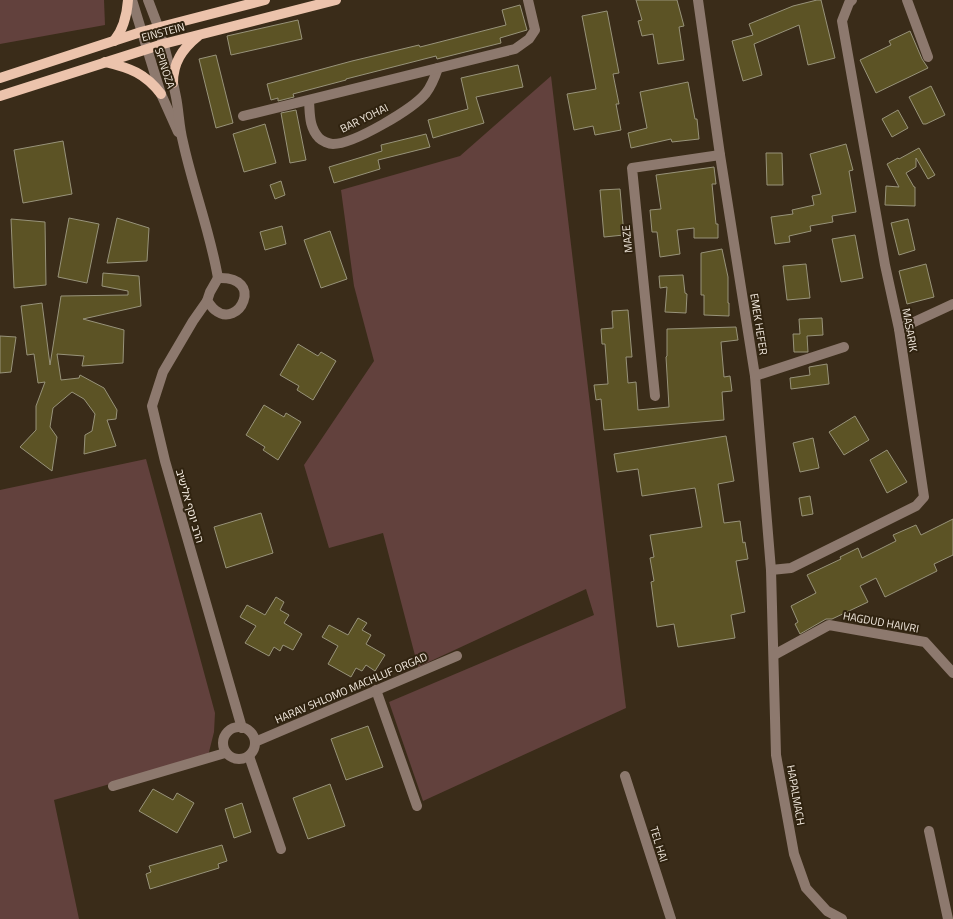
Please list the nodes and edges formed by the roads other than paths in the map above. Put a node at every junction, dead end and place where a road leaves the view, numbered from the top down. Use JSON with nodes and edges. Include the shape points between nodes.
{"nodes":[{"id":1,"x":128,"y":0,"type":"edge"},
{"id":2,"x":132,"y":0,"type":"edge"},
{"id":3,"x":148,"y":0,"type":"edge"},
{"id":4,"x":265,"y":0,"type":"edge"},
{"id":5,"x":336,"y":0,"type":"edge"},
{"id":6,"x":528,"y":0,"type":"edge"},
{"id":7,"x":698,"y":0,"type":"edge"},
{"id":8,"x":852,"y":0,"type":"edge"},
{"id":9,"x":907,"y":0,"type":"edge"},
{"id":10,"x":158,"y":28,"type":"junction"},
{"id":11,"x":141,"y":32,"type":"junction"},
{"id":12,"x":201,"y":34,"type":"junction"},
{"id":13,"x":114,"y":41,"type":"junction"},
{"id":14,"x":163,"y":44,"type":"junction"},
{"id":15,"x":146,"y":48,"type":"junction"},
{"id":16,"x":928,"y":57,"type":"dead end"},
{"id":17,"x":105,"y":62,"type":"junction"},
{"id":18,"x":438,"y":68,"type":"junction"},
{"id":19,"x":0,"y":78,"type":"edge"},
{"id":20,"x":173,"y":84,"type":"junction"},
{"id":21,"x":161,"y":94,"type":"junction"},
{"id":22,"x":0,"y":96,"type":"edge"},
{"id":23,"x":310,"y":101,"type":"junction"},
{"id":24,"x":242,"y":116,"type":"dead end"},
{"id":25,"x":183,"y":141,"type":"junction"},
{"id":26,"x":720,"y":155,"type":"junction"},
{"id":27,"x":218,"y":278,"type":"junction"},
{"id":28,"x":207,"y":301,"type":"junction"},
{"id":29,"x":953,"y":304,"type":"edge"},
{"id":30,"x":898,"y":329,"type":"junction"},
{"id":31,"x":844,"y":347,"type":"dead end"},
{"id":32,"x":755,"y":376,"type":"junction"},
{"id":33,"x":655,"y":396,"type":"dead end"},
{"id":34,"x":771,"y":570,"type":"junction"},
{"id":35,"x":774,"y":655,"type":"junction"},
{"id":36,"x":457,"y":656,"type":"dead end"},
{"id":37,"x":953,"y":673,"type":"edge"},
{"id":38,"x":376,"y":690,"type":"junction"},
{"id":39,"x":242,"y":728,"type":"junction"},
{"id":40,"x":255,"y":742,"type":"junction"},
{"id":41,"x":225,"y":753,"type":"junction"},
{"id":42,"x":249,"y":756,"type":"junction"},
{"id":43,"x":625,"y":776,"type":"dead end"},
{"id":44,"x":113,"y":786,"type":"dead end"},
{"id":45,"x":417,"y":806,"type":"dead end"},
{"id":46,"x":929,"y":831,"type":"dead end"},
{"id":47,"x":281,"y":849,"type":"dead end"},
{"id":48,"x":671,"y":919,"type":"edge"},
{"id":49,"x":842,"y":919,"type":"edge"},
{"id":50,"x":948,"y":919,"type":"edge"}],
"edges":[{"from":1,"to":13,"type":"main road","via":[[123,26]]},
{"from":2,"to":11,"type":"street","name":"SPINOZA"},
{"from":3,"to":10,"type":"street","name":"SPINOZA"},
{"from":4,"to":10,"type":"main road","name":"EINSTEIN"},
{"from":5,"to":12,"type":"main road","name":"EINSTEIN"},
{"from":6,"to":18,"type":"street","via":[[535,30],[529,39],[516,49]]},
{"from":7,"to":26,"type":"street","name":"EMEK HEFER"},
{"from":8,"to":30,"type":"street","name":"MASARIK","via":[[848,3],[842,22]]},
{"from":9,"to":16,"type":"street"},
{"from":10,"to":11,"type":"main road","name":"EINSTEIN"},
{"from":10,"to":14,"type":"street","name":"SPINOZA"},
{"from":11,"to":13,"type":"main road","name":"EINSTEIN"},
{"from":11,"to":15,"type":"street","name":"SPINOZA"},
{"from":12,"to":14,"type":"main road","name":"EINSTEIN"},
{"from":12,"to":20,"type":"main road","via":[[181,52]]},
{"from":13,"to":19,"type":"main road","name":"EINSTEIN"},
{"from":14,"to":15,"type":"main road","name":"EINSTEIN"},
{"from":14,"to":20,"type":"street","name":"SPINOZA"},
{"from":15,"to":17,"type":"main road","name":"EINSTEIN"},
{"from":15,"to":21,"type":"street","name":"SPINOZA"},
{"from":17,"to":21,"type":"main road","via":[[145,76]]},
{"from":17,"to":22,"type":"main road","name":"EINSTEIN"},
{"from":18,"to":23,"type":"street"},
{"from":18,"to":23,"type":"street","name":"BAR YOHAI","via":[[427,92],[416,104],[346,142],[332,144],[320,139],[310,124]]},
{"from":20,"to":25,"type":"street","name":"SPINOZA"},
{"from":21,"to":25,"type":"street","name":"SPINOZA"},
{"from":23,"to":24,"type":"street"},
{"from":25,"to":27,"type":"street","name":"SPINOZA","via":[[214,253]]},
{"from":26,"to":32,"type":"street","name":"EMEK HEFER"},
{"from":26,"to":33,"type":"street","name":"MAZE","via":[[632,168]]},
{"from":27,"to":28,"type":"street"},
{"from":27,"to":28,"type":"street","via":[[231,278],[241,284],[245,295],[244,301],[237,311],[226,314],[215,310]]},
{"from":28,"to":39,"type":"street","name":"הרב יוסף אלישיב","via":[[163,372],[152,406],[165,461]]},
{"from":29,"to":30,"type":"street"},
{"from":30,"to":34,"type":"street","name":"MASARIK","via":[[924,498],[916,506],[791,568]]},
{"from":31,"to":32,"type":"street"},
{"from":32,"to":34,"type":"street","name":"EMEK HEFER"},
{"from":34,"to":35,"type":"street","name":"EMEK HEFER"},
{"from":35,"to":37,"type":"street","name":"HAGDUD HAIVRI","via":[[829,625],[925,642]]},
{"from":35,"to":49,"type":"street","name":"HAPALMACH","via":[[776,754],[794,854],[806,888],[827,911]]},
{"from":36,"to":38,"type":"street","name":"HARAV SHLOMO MACHLUF ORGAD"},
{"from":38,"to":40,"type":"street","name":"HARAV SHLOMO MACHLUF ORGAD"},
{"from":38,"to":45,"type":"street"},
{"from":39,"to":40,"type":"street","via":[[251,733]]},
{"from":39,"to":41,"type":"street","via":[[227,732],[222,742]]},
{"from":40,"to":42,"type":"street"},
{"from":41,"to":42,"type":"street","via":[[240,760]]},
{"from":41,"to":44,"type":"street"},
{"from":42,"to":47,"type":"street"},
{"from":43,"to":48,"type":"street","name":"TEL HAI"},
{"from":46,"to":50,"type":"street"}]}
